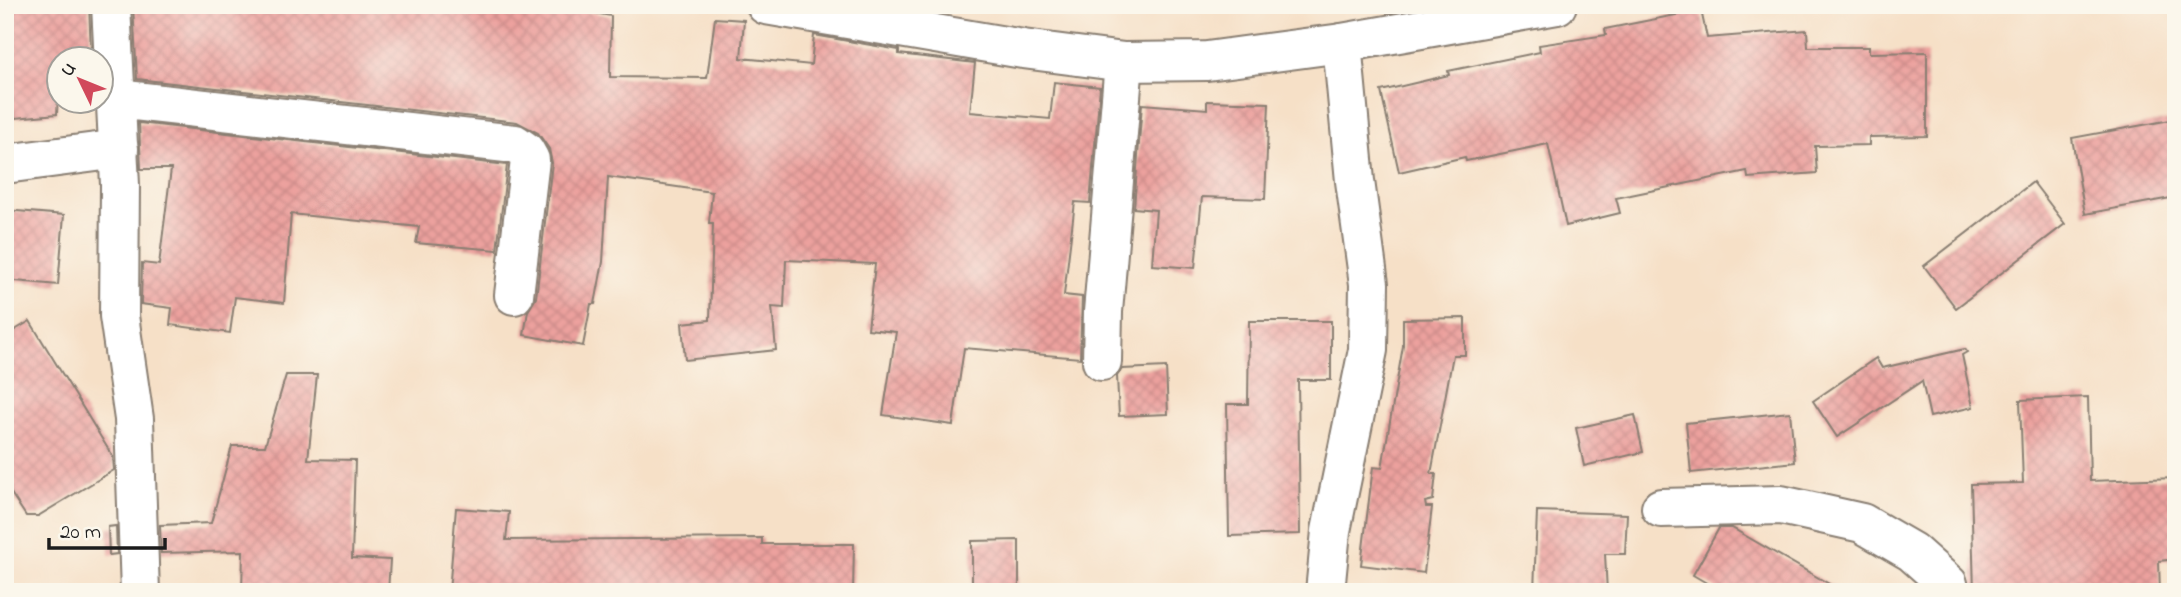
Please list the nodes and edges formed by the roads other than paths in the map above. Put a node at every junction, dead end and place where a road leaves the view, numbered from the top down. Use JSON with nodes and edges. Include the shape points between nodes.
{"nodes":[{"id":1,"x":111,"y":5,"type":"edge"},
{"id":2,"x":766,"y":5,"type":"edge"},
{"id":3,"x":1557,"y":5,"type":"edge"},
{"id":4,"x":1342,"y":43,"type":"junction"},
{"id":5,"x":1124,"y":62,"type":"junction"},
{"id":6,"x":117,"y":99,"type":"junction"},
{"id":7,"x":119,"y":149,"type":"junction"},
{"id":8,"x":5,"y":164,"type":"edge"},
{"id":9,"x":514,"y":295,"type":"dead end"},
{"id":10,"x":1102,"y":361,"type":"dead end"},
{"id":11,"x":1661,"y":508,"type":"dead end"},
{"id":12,"x":140,"y":592,"type":"edge"},
{"id":13,"x":1325,"y":592,"type":"edge"},
{"id":14,"x":1950,"y":592,"type":"edge"}],
"edges":[{"from":1,"to":6,"type":"street"},
{"from":2,"to":5,"type":"street"},
{"from":3,"to":4,"type":"street"},
{"from":4,"to":5,"type":"street","via":[[1207,61]]},
{"from":4,"to":13,"type":"street","via":[[1369,284],[1368,350],[1331,531]]},
{"from":5,"to":10,"type":"street"},
{"from":6,"to":7,"type":"street"},
{"from":6,"to":9,"type":"street","via":[[514,144],[530,160]]},
{"from":7,"to":8,"type":"street"},
{"from":7,"to":12,"type":"street","via":[[119,316],[134,419]]},
{"from":11,"to":14,"type":"street","via":[[1781,505],[1862,523],[1912,552],[1948,584]]}]}
